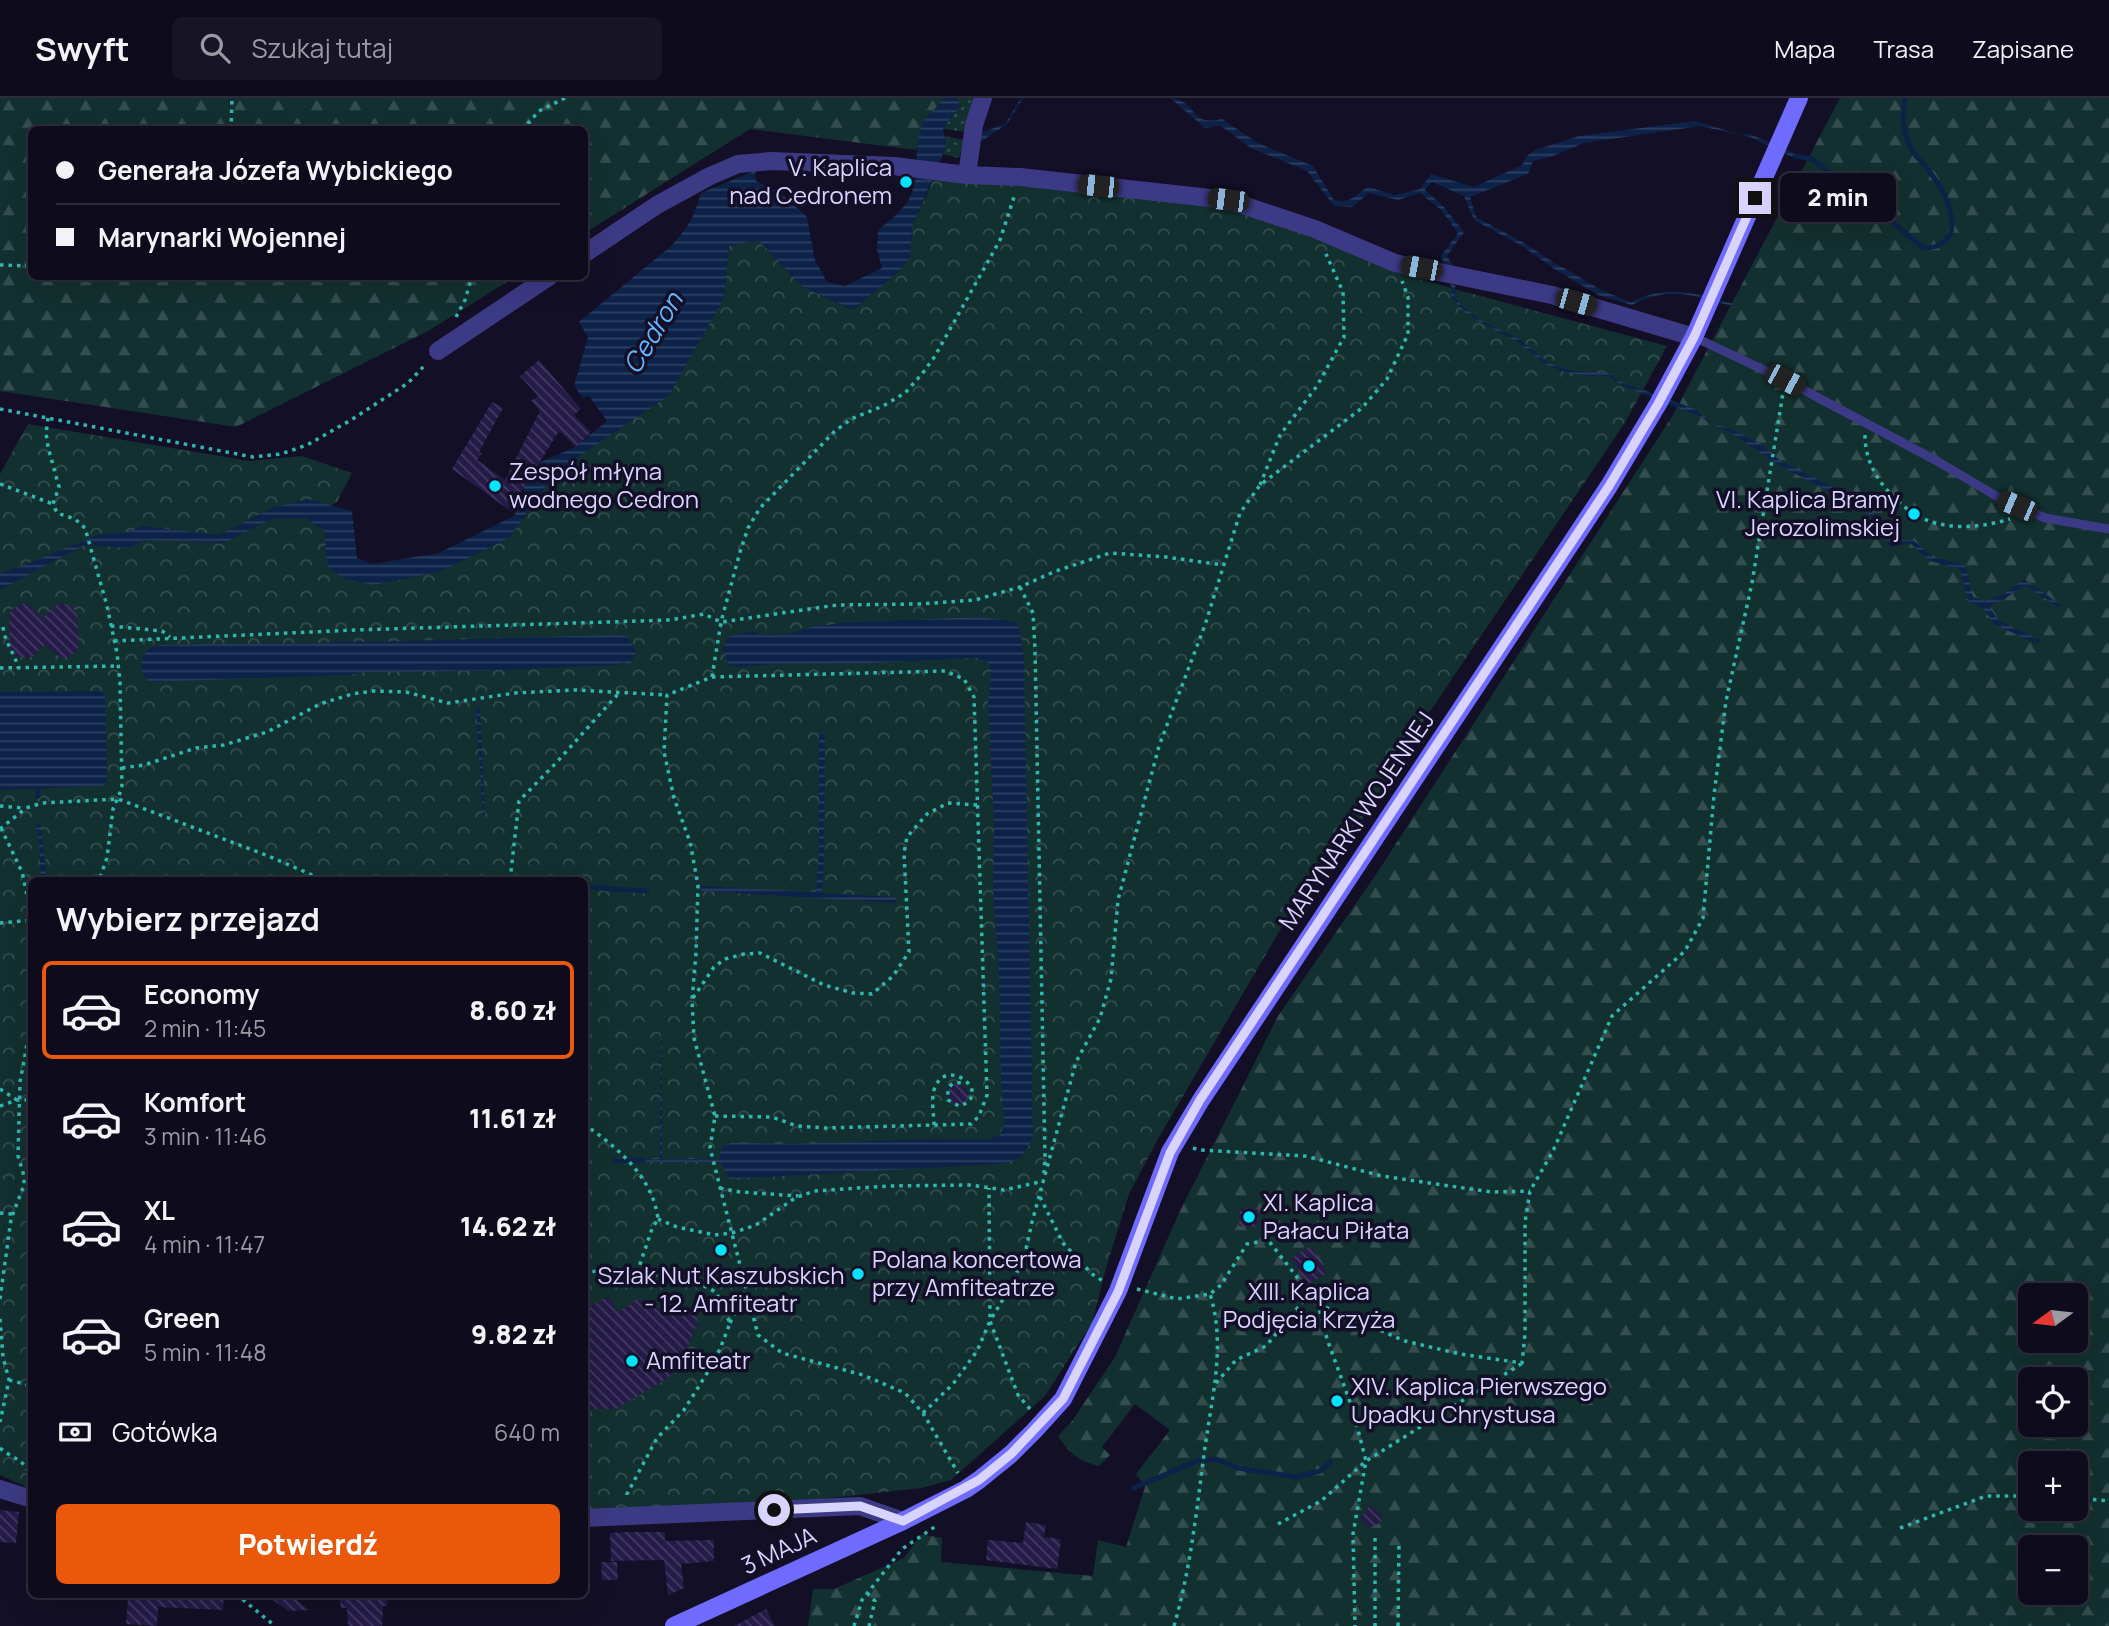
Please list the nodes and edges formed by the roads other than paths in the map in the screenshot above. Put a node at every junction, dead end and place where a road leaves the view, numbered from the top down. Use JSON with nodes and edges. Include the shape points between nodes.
{"nodes":[{"id":1,"x":983,"y":98,"type":"edge"},
{"id":2,"x":1799,"y":98,"type":"edge"},
{"id":3,"x":967,"y":174,"type":"junction"},
{"id":4,"x":588,"y":251,"type":"edge"},
{"id":5,"x":544,"y":280,"type":"edge"},
{"id":6,"x":1694,"y":337,"type":"junction"},
{"id":7,"x":439,"y":351,"type":"road end"},
{"id":8,"x":2109,"y":529,"type":"edge"},
{"id":9,"x":0,"y":1489,"type":"edge"},
{"id":10,"x":28,"y":1497,"type":"edge"},
{"id":11,"x":588,"y":1518,"type":"edge"},
{"id":12,"x":903,"y":1521,"type":"junction"},
{"id":13,"x":674,"y":1626,"type":"edge"}],
"edges":[{"from":1,"to":3,"type":"street"},
{"from":2,"to":6,"type":"main road","name":"MARYNARKI WOJENNEJ"},
{"from":3,"to":4,"type":"street","via":[[894,166],[738,164],[657,205]]},
{"from":3,"to":6,"type":"street","via":[[1228,200],[1315,229],[1395,263],[1552,295]]},
{"from":5,"to":7,"type":"street"},
{"from":6,"to":8,"type":"lane","via":[[1865,422],[2003,500],[2045,518]]},
{"from":6,"to":12,"type":"main road","name":"MARYNARKI WOJENNEJ","via":[[1609,486],[1200,1100],[1170,1153],[1118,1292],[1063,1399],[979,1480]]},
{"from":9,"to":10,"type":"street"},
{"from":11,"to":12,"type":"street","via":[[860,1506]]},
{"from":12,"to":13,"type":"main road","name":"3 MAJA"}]}
